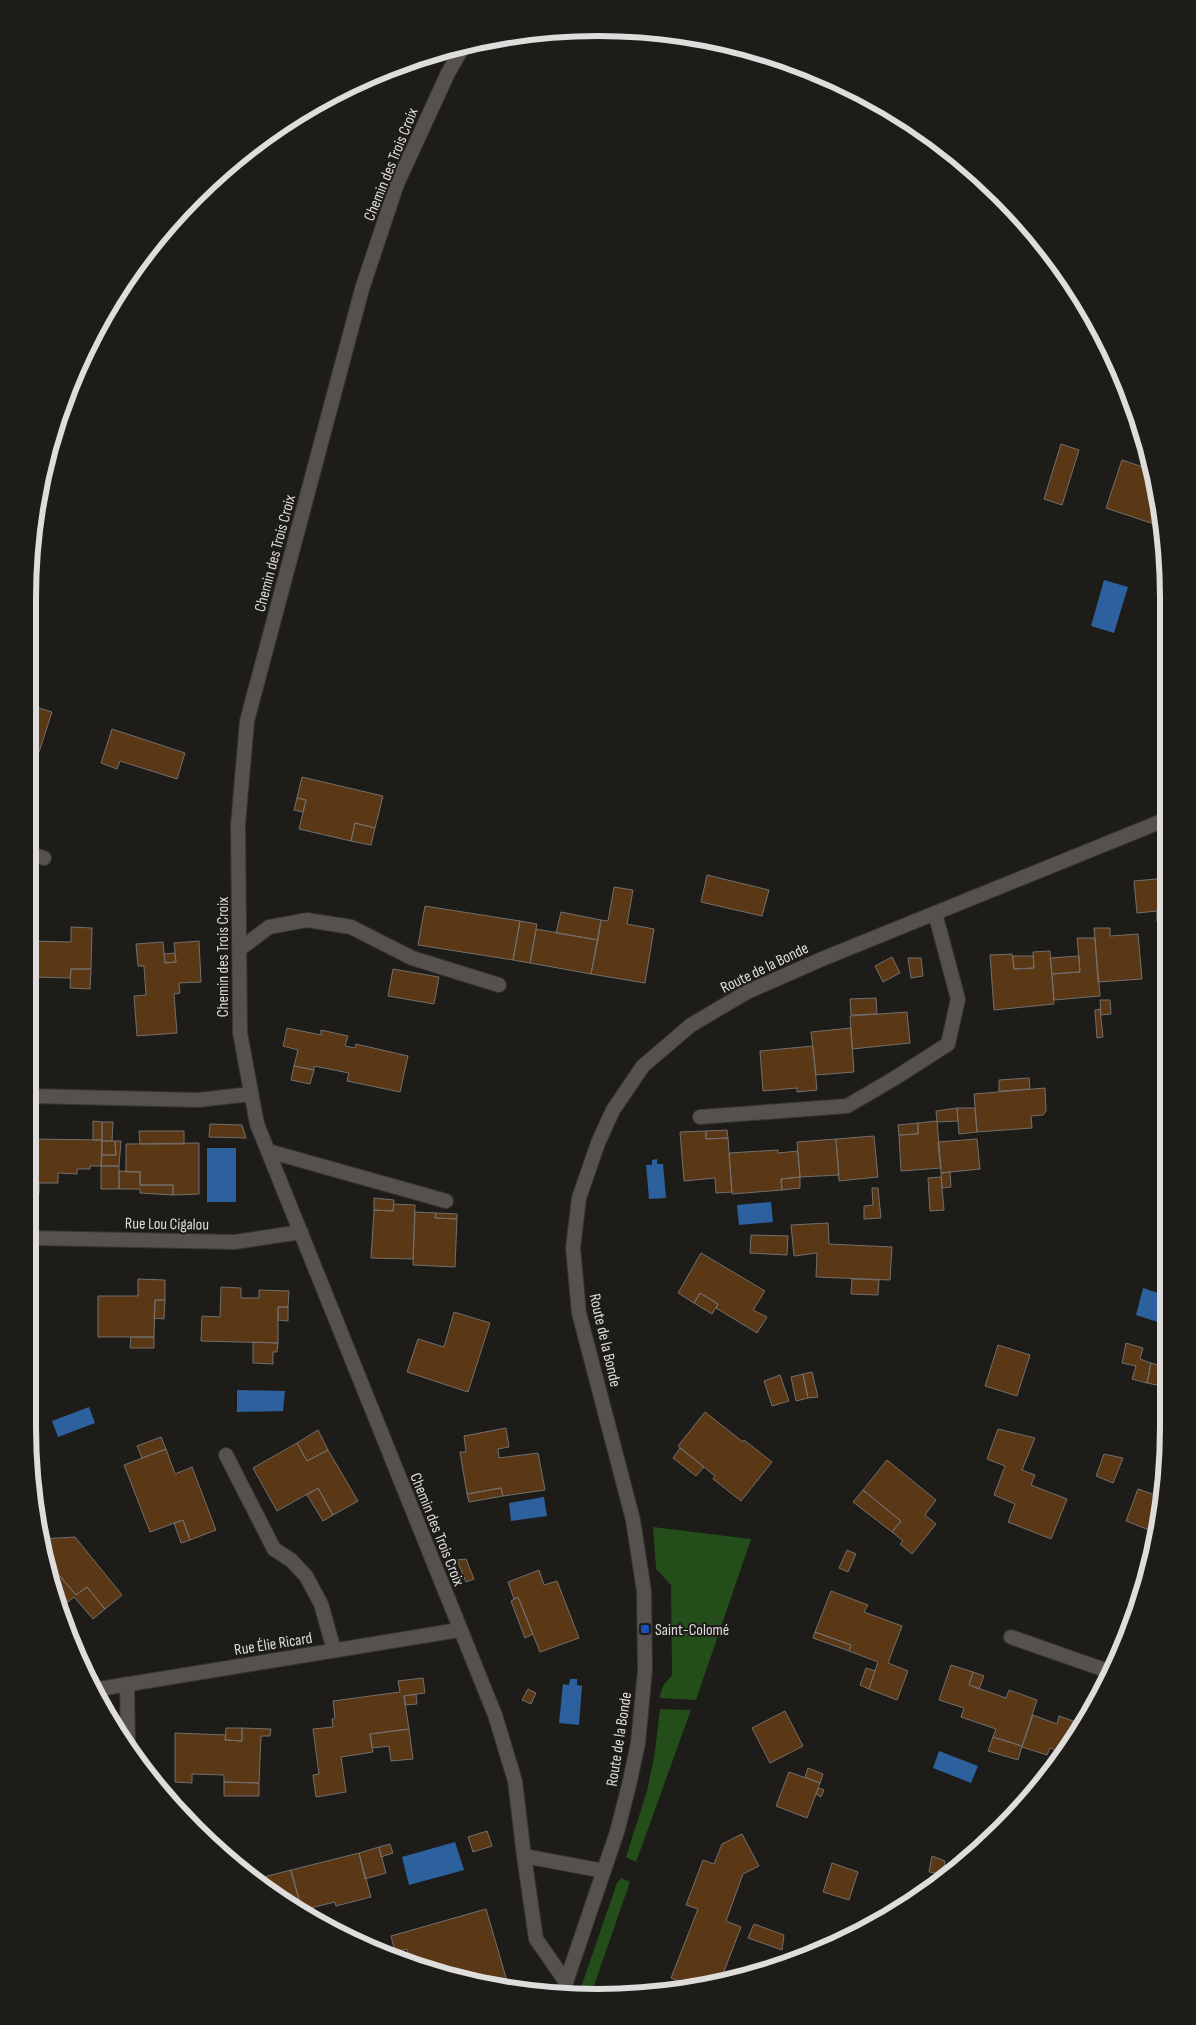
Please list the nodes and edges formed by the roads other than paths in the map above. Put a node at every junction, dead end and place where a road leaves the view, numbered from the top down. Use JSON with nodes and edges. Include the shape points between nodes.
{"nodes":[{"id":1,"x":459,"y":54,"type":"edge"},
{"id":2,"x":1160,"y":822,"type":"edge"},
{"id":3,"x":36,"y":856,"type":"edge"},
{"id":4,"x":44,"y":858,"type":"dead end"},
{"id":5,"x":936,"y":913,"type":"junction"},
{"id":6,"x":240,"y":949,"type":"junction"},
{"id":7,"x":499,"y":985,"type":"dead end"},
{"id":8,"x":251,"y":1094,"type":"junction"},
{"id":9,"x":36,"y":1096,"type":"edge"},
{"id":10,"x":700,"y":1117,"type":"dead end"},
{"id":11,"x":268,"y":1151,"type":"junction"},
{"id":12,"x":446,"y":1201,"type":"dead end"},
{"id":13,"x":301,"y":1232,"type":"junction"},
{"id":14,"x":36,"y":1238,"type":"edge"},
{"id":15,"x":226,"y":1455,"type":"dead end"},
{"id":16,"x":459,"y":1630,"type":"junction"},
{"id":17,"x":1011,"y":1637,"type":"dead end"},
{"id":18,"x":334,"y":1650,"type":"junction"},
{"id":19,"x":1104,"y":1670,"type":"edge"},
{"id":20,"x":127,"y":1684,"type":"junction"},
{"id":21,"x":101,"y":1689,"type":"edge"},
{"id":22,"x":128,"y":1734,"type":"edge"},
{"id":23,"x":524,"y":1856,"type":"junction"},
{"id":24,"x":604,"y":1871,"type":"junction"},
{"id":25,"x":564,"y":1988,"type":"edge"}],
"edges":[{"from":1,"to":6,"type":"street","name":"Chemin des Trois Croix","via":[[397,184],[358,301],[247,721],[238,826]]},
{"from":2,"to":5,"type":"street","name":"Route de la Bonde"},
{"from":3,"to":4,"type":"street"},
{"from":5,"to":10,"type":"street","via":[[958,999],[948,1044],[847,1106]]},
{"from":5,"to":24,"type":"street","name":"Route de la Bonde","via":[[747,992],[690,1025],[643,1066],[613,1110],[582,1189],[574,1248],[579,1313],[632,1520],[644,1591],[645,1670],[638,1743],[617,1832]]},
{"from":6,"to":7,"type":"street","via":[[269,927],[307,920],[351,928],[412,958]]},
{"from":6,"to":8,"type":"street","name":"Chemin des Trois Croix","via":[[240,1033]]},
{"from":8,"to":9,"type":"street","via":[[198,1100]]},
{"from":8,"to":11,"type":"street","name":"Chemin des Trois Croix","via":[[257,1124]]},
{"from":11,"to":12,"type":"street"},
{"from":11,"to":13,"type":"street","name":"Chemin des Trois Croix"},
{"from":13,"to":14,"type":"street","name":"Rue Lou Cigalou","via":[[235,1242]]},
{"from":13,"to":16,"type":"street","name":"Chemin des Trois Croix"},
{"from":15,"to":18,"type":"street","via":[[274,1549],[291,1560],[306,1576],[321,1604]]},
{"from":16,"to":18,"type":"street","name":"Rue Élie Ricard"},
{"from":16,"to":23,"type":"street","name":"Chemin des Trois Croix","via":[[495,1716],[516,1781]]},
{"from":17,"to":19,"type":"street"},
{"from":18,"to":20,"type":"street","name":"Rue Élie Ricard"},
{"from":20,"to":21,"type":"street","name":"Rue Élie Ricard"},
{"from":20,"to":22,"type":"street"},
{"from":23,"to":24,"type":"street"},
{"from":23,"to":25,"type":"street","name":"Chemin des Trois Croix","via":[[536,1939]]},
{"from":24,"to":25,"type":"street","name":"Route de la Bonde"}]}
